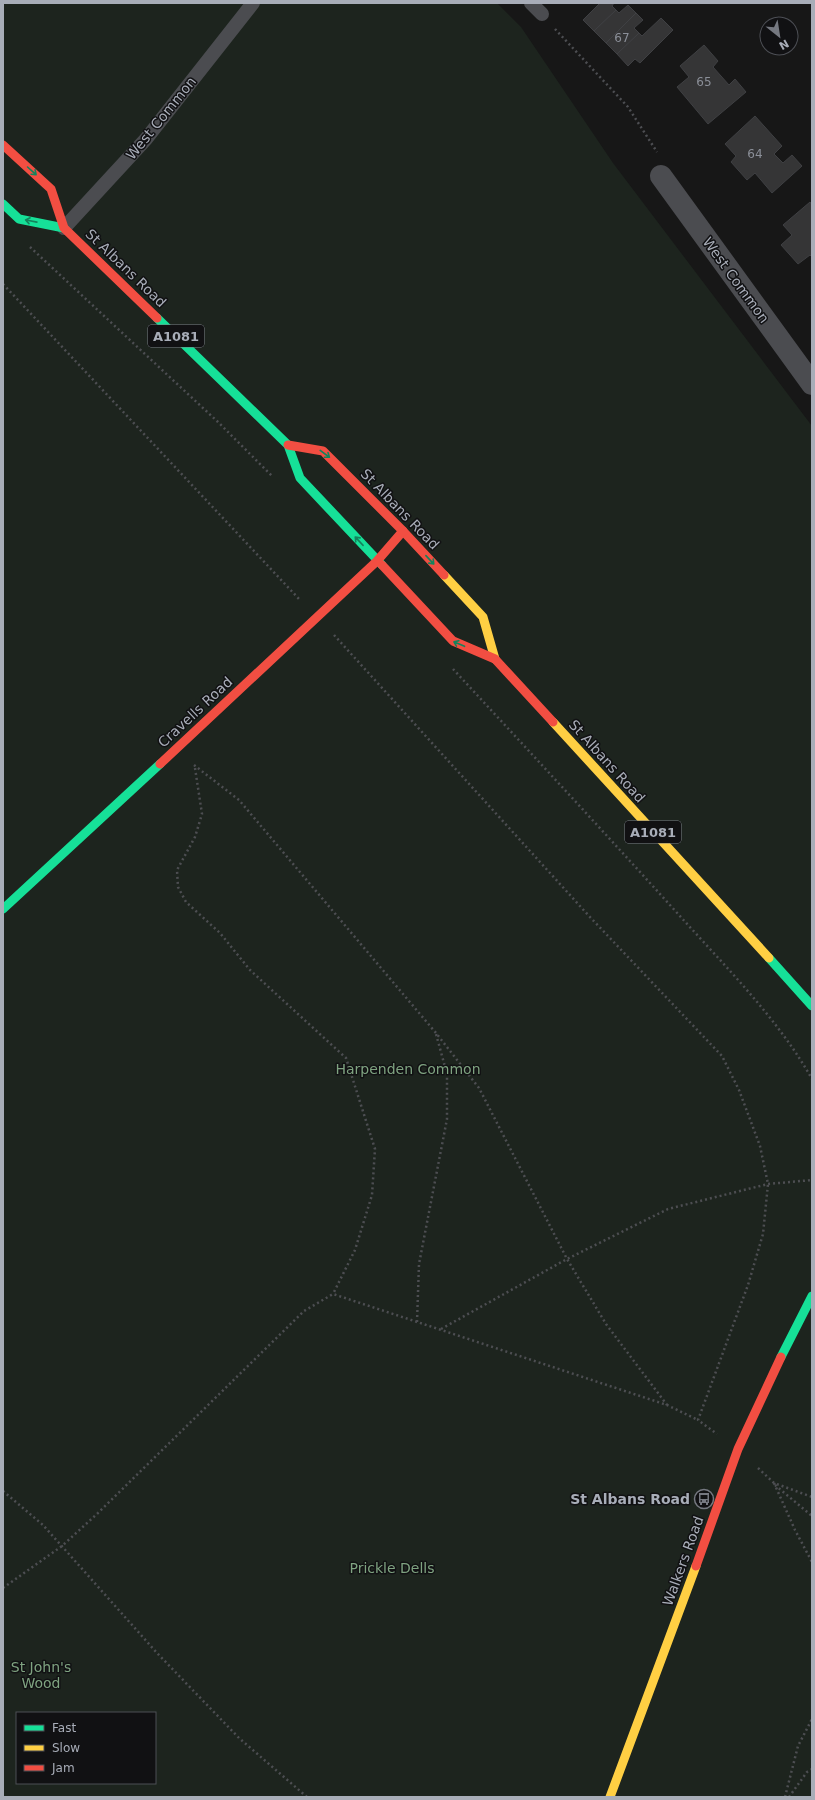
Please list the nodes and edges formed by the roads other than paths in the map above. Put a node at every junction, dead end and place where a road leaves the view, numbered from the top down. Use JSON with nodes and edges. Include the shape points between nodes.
{"nodes":[{"id":1,"x":253,"y":3,"type":"edge"},
{"id":2,"x":531,"y":3,"type":"edge"},
{"id":3,"x":542,"y":14,"type":"road end"},
{"id":4,"x":3,"y":145,"type":"edge"},
{"id":5,"x":661,"y":176,"type":"road end"},
{"id":6,"x":3,"y":204,"type":"edge"},
{"id":7,"x":64,"y":228,"type":"junction"},
{"id":8,"x":812,"y":384,"type":"edge"},
{"id":9,"x":288,"y":445,"type":"junction"},
{"id":10,"x":403,"y":531,"type":"junction"},
{"id":11,"x":376,"y":561,"type":"junction"},
{"id":12,"x":495,"y":659,"type":"junction"},
{"id":13,"x":3,"y":909,"type":"edge"},
{"id":14,"x":812,"y":1008,"type":"edge"},
{"id":15,"x":812,"y":1296,"type":"edge"},
{"id":16,"x":610,"y":1797,"type":"edge"}],
"edges":[{"from":1,"to":7,"type":"lane","name":"West Common","via":[[146,139]]},
{"from":2,"to":3,"type":"lane"},
{"from":4,"to":7,"type":"main road","name":"St Albans Road","number":"A1081","one_way":true,"via":[[51,189]]},
{"from":5,"to":8,"type":"street","name":"West Common"},
{"from":7,"to":6,"type":"main road","name":"St Albans Road","one_way":true,"via":[[20,219]]},
{"from":7,"to":9,"type":"main road","name":"St Albans Road","number":"A1081"},
{"from":9,"to":10,"type":"main road","name":"St Albans Road","number":"A1081","one_way":true,"via":[[323,451]]},
{"from":11,"to":9,"type":"main road","name":"St Albans Road","number":"A1081","one_way":true,"via":[[300,478]]},
{"from":10,"to":11,"type":"main road","name":"Cravells Road"},
{"from":10,"to":12,"type":"main road","name":"St Albans Road","number":"A1081","one_way":true,"via":[[483,617]]},
{"from":12,"to":11,"type":"main road","name":"St Albans Road","number":"A1081","one_way":true,"via":[[453,641]]},
{"from":11,"to":13,"type":"main road","name":"Cravells Road"},
{"from":12,"to":14,"type":"main road","name":"St Albans Road","number":"A1081"},
{"from":15,"to":16,"type":"main road","name":"Walkers Road","via":[[738,1449]]}]}
